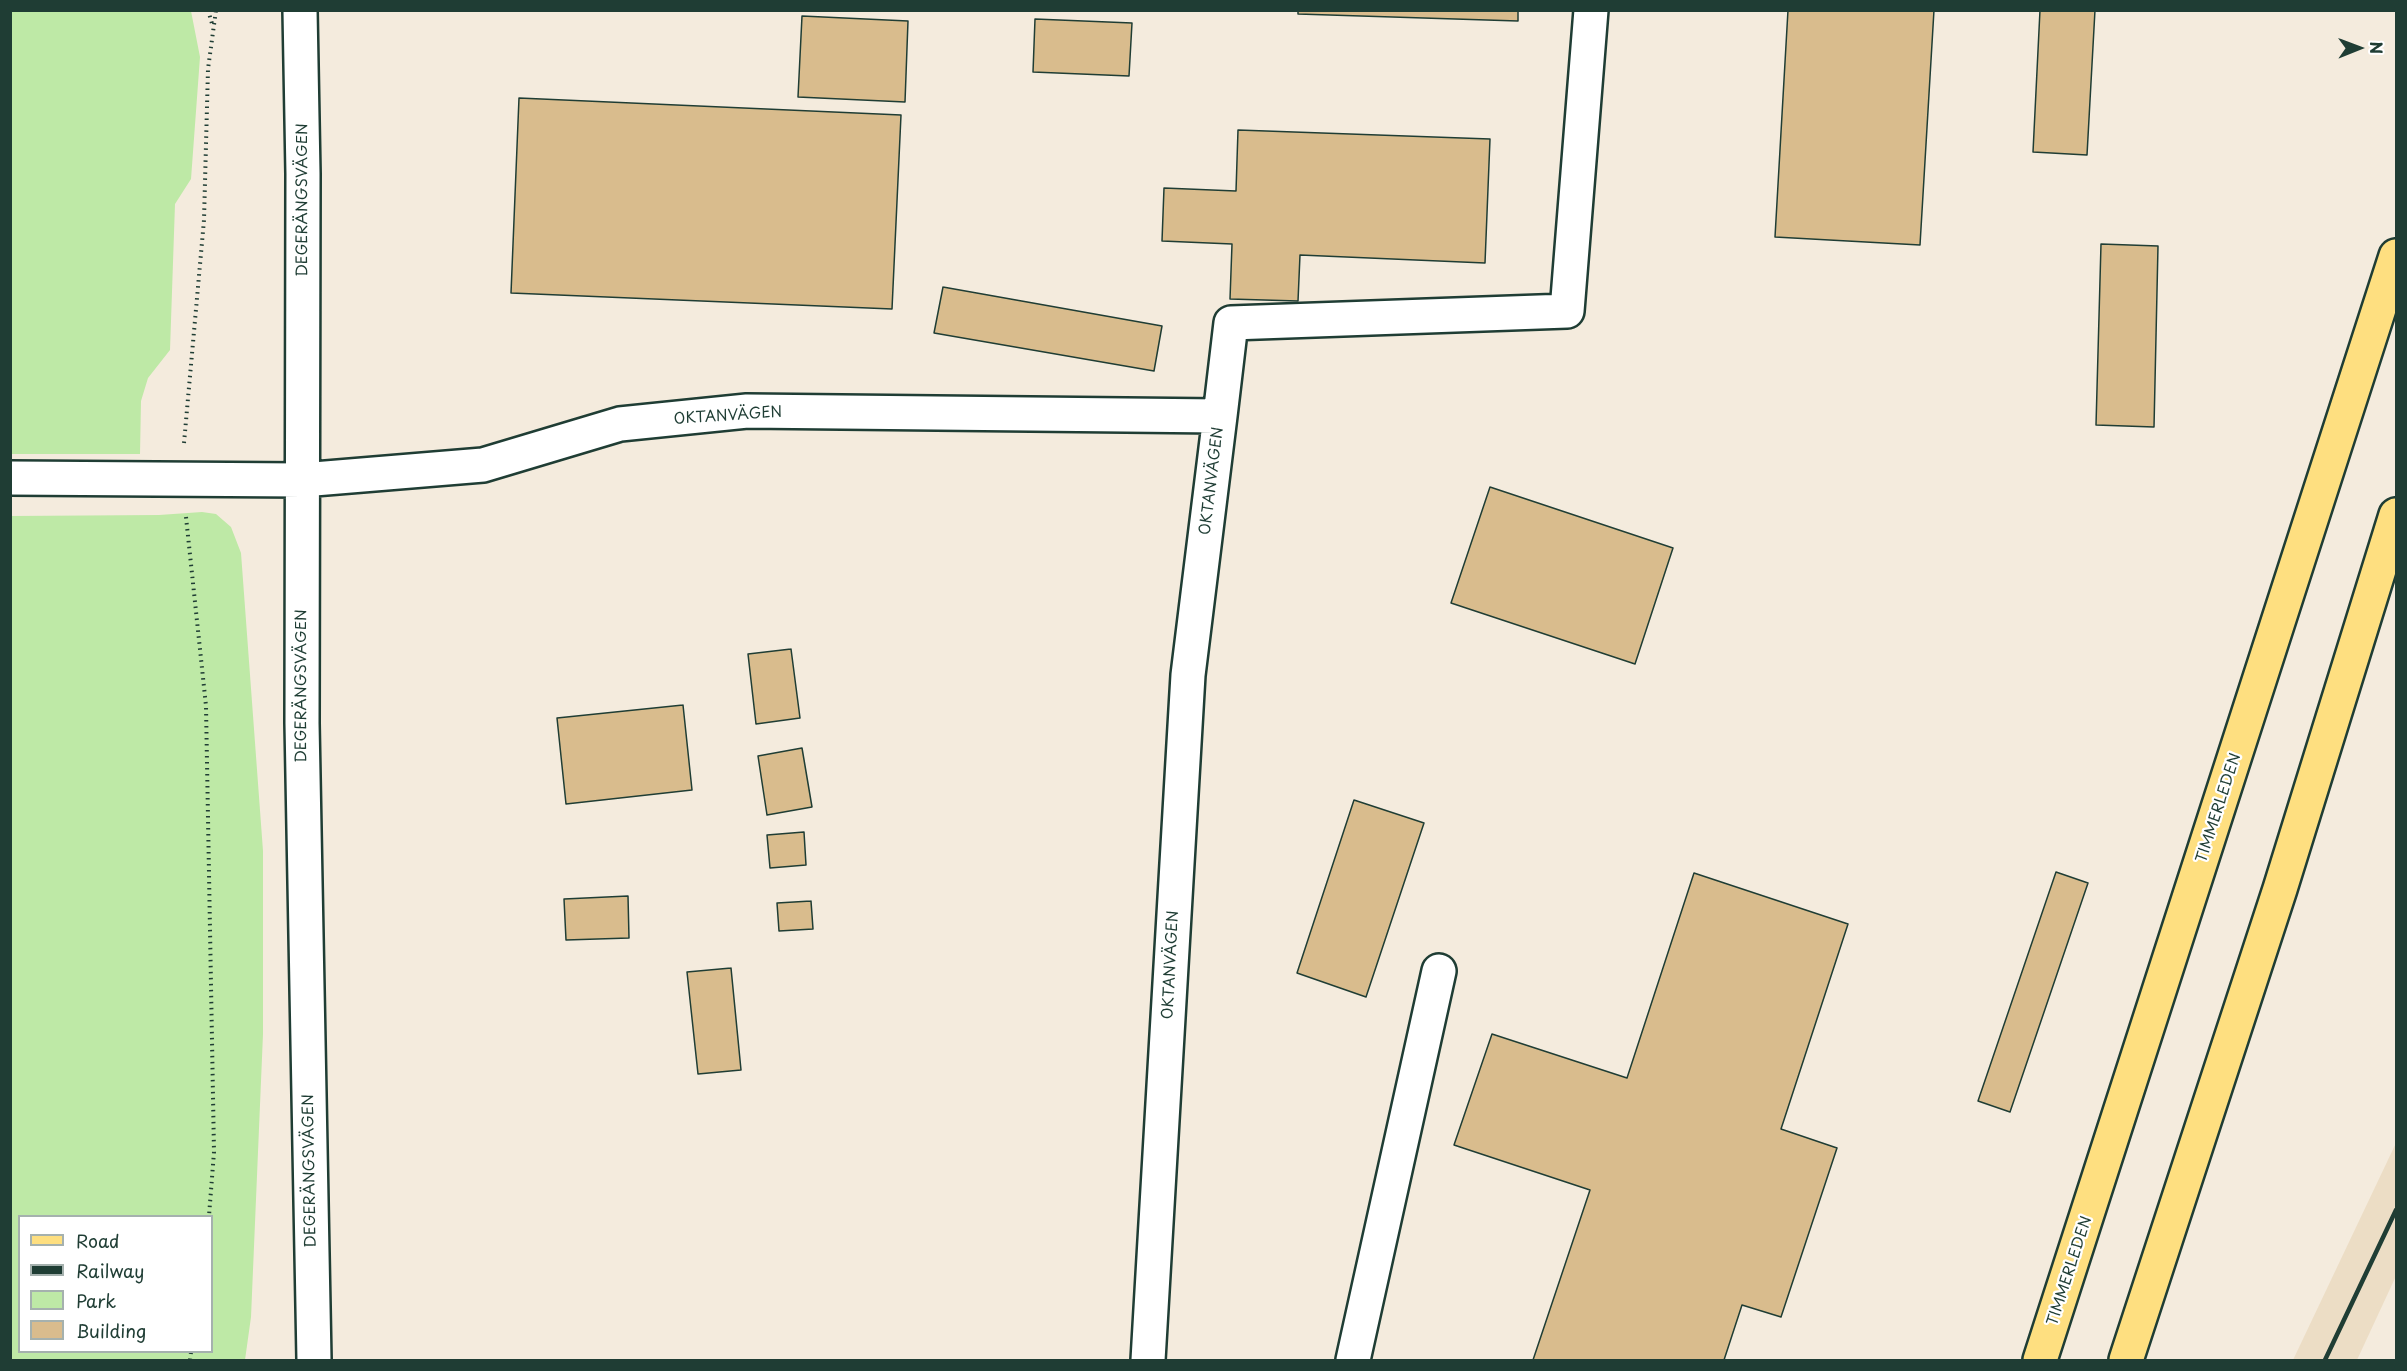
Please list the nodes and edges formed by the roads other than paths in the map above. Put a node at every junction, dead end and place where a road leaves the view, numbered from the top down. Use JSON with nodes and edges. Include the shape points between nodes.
{"nodes":[{"id":1,"x":300,"y":10,"type":"edge"},
{"id":2,"x":1591,"y":10,"type":"edge"},
{"id":3,"x":2397,"y":256,"type":"edge"},
{"id":4,"x":1220,"y":416,"type":"junction"},
{"id":5,"x":10,"y":478,"type":"edge"},
{"id":6,"x":302,"y":480,"type":"junction"},
{"id":7,"x":2397,"y":515,"type":"edge"},
{"id":8,"x":1439,"y":971,"type":"dead end"},
{"id":9,"x":314,"y":1360,"type":"edge"},
{"id":10,"x":1148,"y":1360,"type":"edge"},
{"id":11,"x":1353,"y":1360,"type":"edge"},
{"id":12,"x":2040,"y":1360,"type":"edge"},
{"id":13,"x":2126,"y":1360,"type":"edge"}],
"edges":[{"from":1,"to":6,"type":"street","name":"DEGERÄNGSVÄGEN"},
{"from":2,"to":4,"type":"street","via":[[1567,311],[1231,323]]},
{"from":3,"to":12,"type":"main road","name":"TIMMERLEDEN"},
{"from":4,"to":6,"type":"street","name":"OKTANVÄGEN","via":[[747,411],[620,424],[483,465]]},
{"from":4,"to":10,"type":"street","name":"OKTANVÄGEN","via":[[1188,675]]},
{"from":5,"to":6,"type":"street","name":"OKTANVÄGEN"},
{"from":6,"to":9,"type":"street","name":"DEGERÄNGSVÄGEN","via":[[302,734]]},
{"from":7,"to":13,"type":"main road"},
{"from":8,"to":11,"type":"street"}]}
